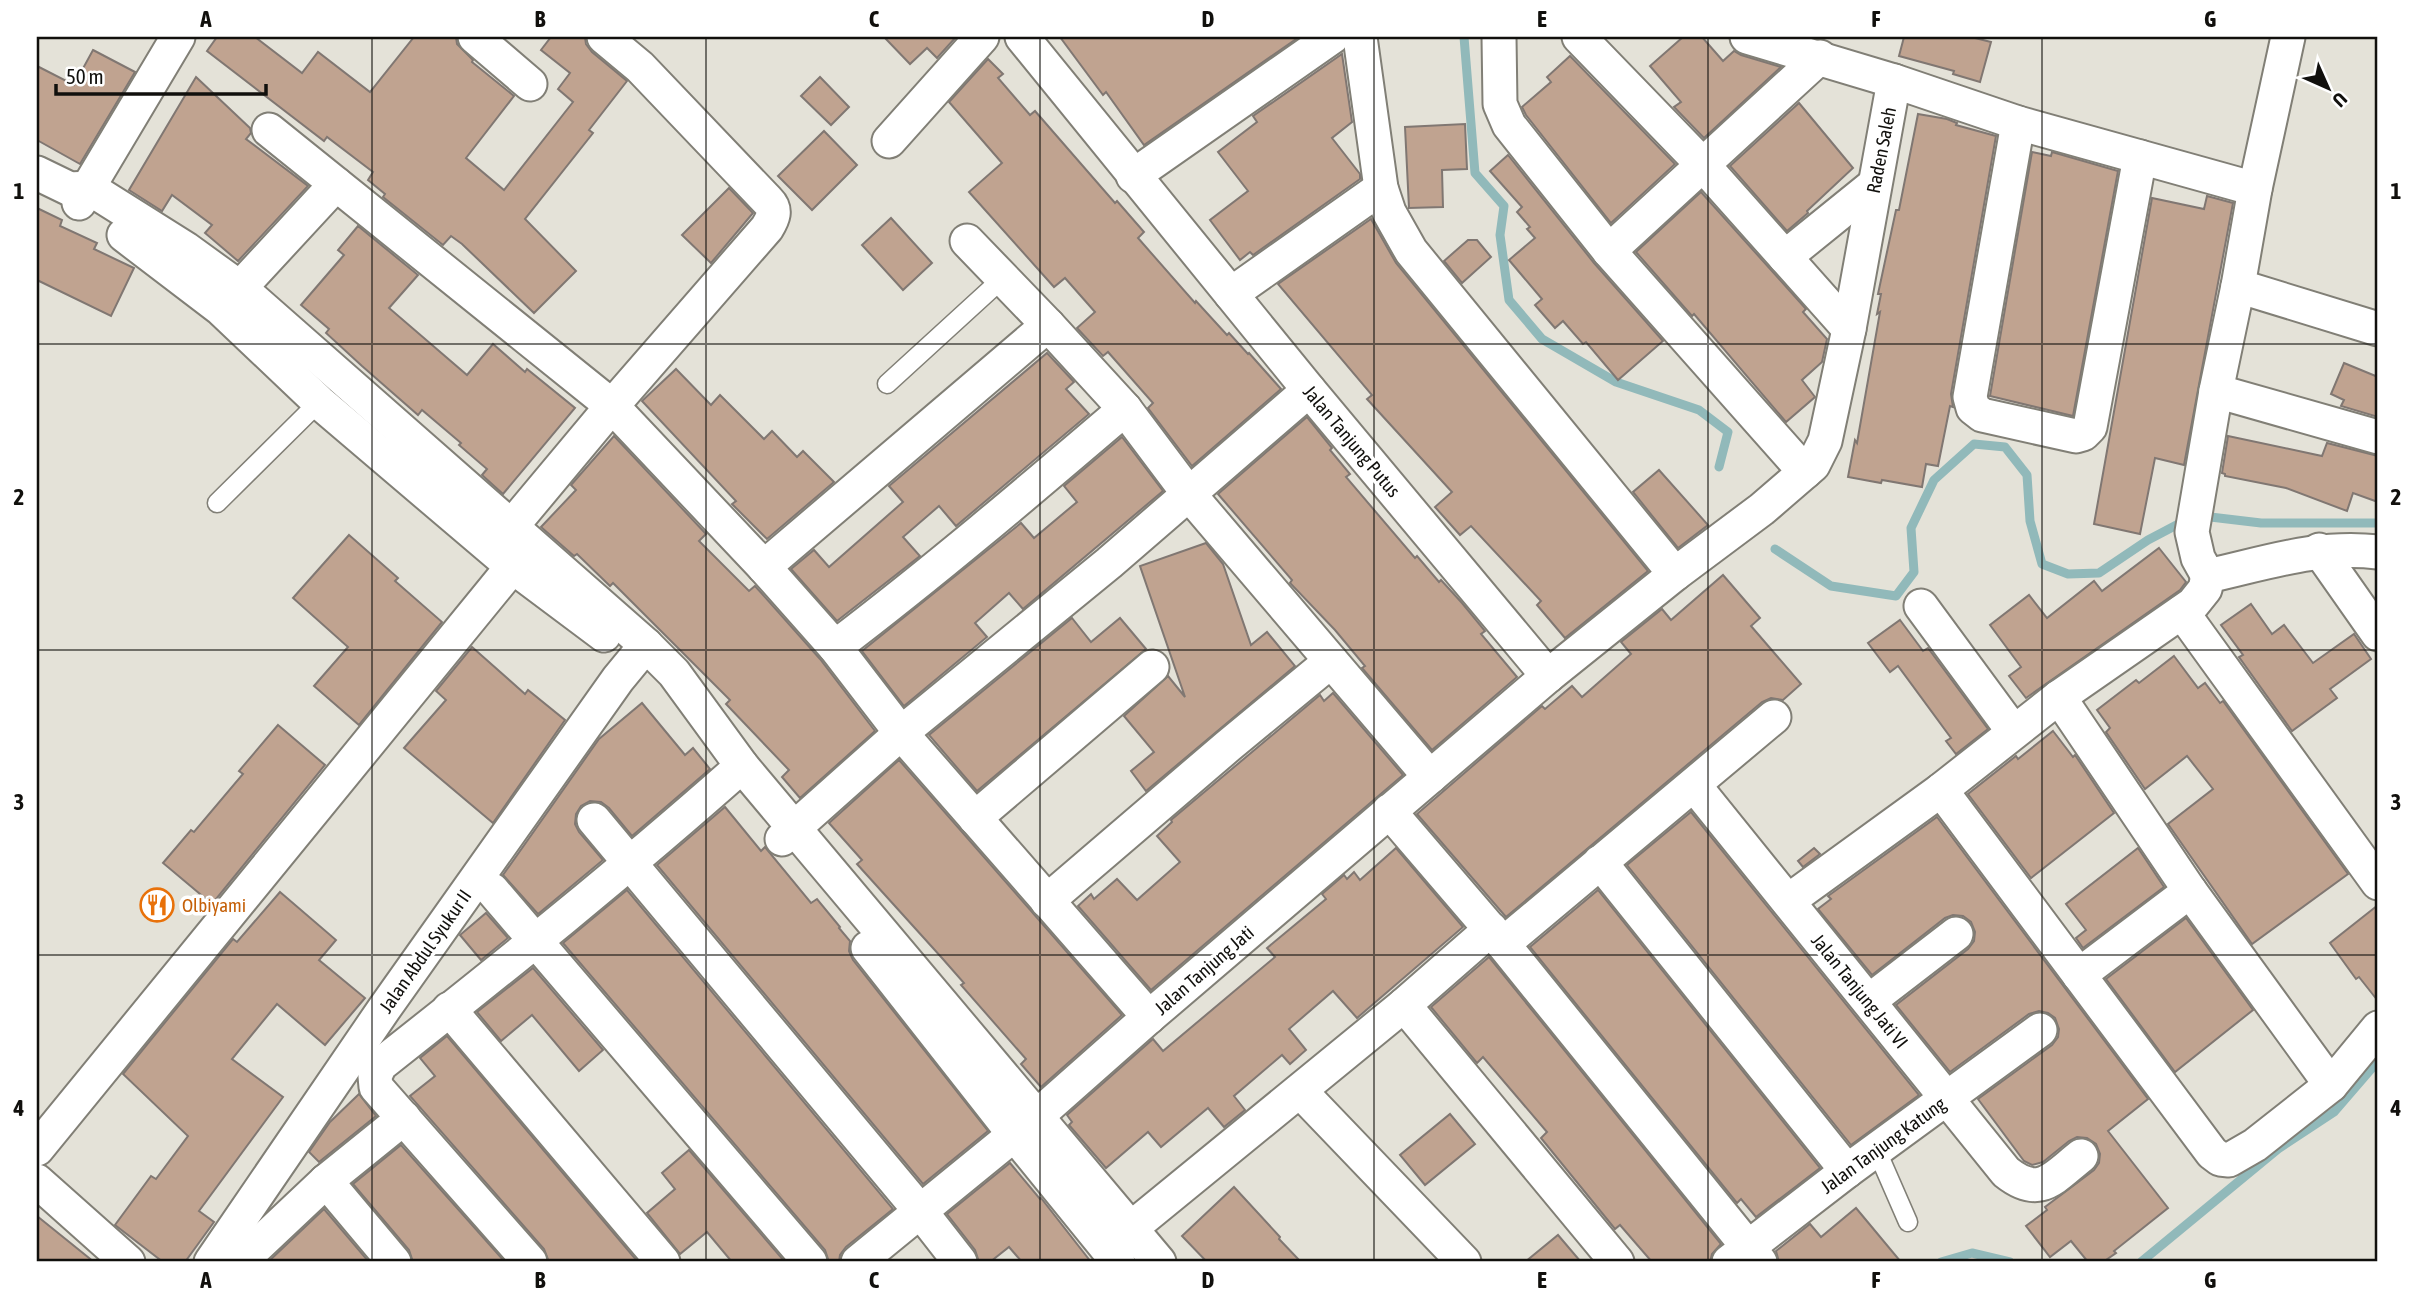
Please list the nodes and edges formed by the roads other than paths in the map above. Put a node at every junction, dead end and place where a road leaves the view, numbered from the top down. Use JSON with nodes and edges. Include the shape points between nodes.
{"nodes":[{"id":1,"x":178,"y":37,"type":"edge"},
{"id":2,"x":475,"y":37,"type":"edge"},
{"id":3,"x":604,"y":37,"type":"edge"},
{"id":4,"x":982,"y":37,"type":"edge"},
{"id":5,"x":1022,"y":37,"type":"edge"},
{"id":6,"x":1332,"y":37,"type":"edge"},
{"id":7,"x":1360,"y":37,"type":"edge"},
{"id":8,"x":1499,"y":37,"type":"edge"},
{"id":9,"x":1579,"y":37,"type":"edge"},
{"id":10,"x":1747,"y":37,"type":"edge"},
{"id":11,"x":2288,"y":37,"type":"edge"},
{"id":12,"x":1820,"y":57,"type":"junction"},
{"id":13,"x":1894,"y":81,"type":"junction"},
{"id":14,"x":530,"y":84,"type":"dead end"},
{"id":15,"x":2018,"y":123,"type":"junction"},
{"id":16,"x":269,"y":130,"type":"dead end"},
{"id":17,"x":889,"y":141,"type":"dead end"},
{"id":18,"x":2140,"y":157,"type":"junction"},
{"id":19,"x":1703,"y":165,"type":"junction"},
{"id":20,"x":37,"y":173,"type":"edge"},
{"id":21,"x":1133,"y":176,"type":"junction"},
{"id":22,"x":336,"y":184,"type":"junction"},
{"id":23,"x":1874,"y":185,"type":"junction"},
{"id":24,"x":1381,"y":188,"type":"junction"},
{"id":25,"x":2255,"y":189,"type":"junction"},
{"id":26,"x":79,"y":193,"type":"junction"},
{"id":27,"x":967,"y":241,"type":"dead end"},
{"id":28,"x":1609,"y":251,"type":"junction"},
{"id":29,"x":1785,"y":257,"type":"junction"},
{"id":30,"x":1003,"y":278,"type":"junction"},
{"id":31,"x":2238,"y":286,"type":"junction"},
{"id":32,"x":1231,"y":294,"type":"junction"},
{"id":33,"x":230,"y":299,"type":"junction"},
{"id":34,"x":1048,"y":325,"type":"junction"},
{"id":35,"x":2378,"y":328,"type":"edge"},
{"id":36,"x":1849,"y":329,"type":"junction"},
{"id":37,"x":887,"y":384,"type":"dead end"},
{"id":38,"x":1309,"y":390,"type":"junction"},
{"id":39,"x":2216,"y":391,"type":"junction"},
{"id":40,"x":319,"y":402,"type":"junction"},
{"id":41,"x":612,"y":406,"type":"junction"},
{"id":42,"x":1125,"y":409,"type":"junction"},
{"id":43,"x":2378,"y":437,"type":"edge"},
{"id":44,"x":1805,"y":472,"type":"junction"},
{"id":45,"x":1188,"y":493,"type":"junction"},
{"id":46,"x":217,"y":503,"type":"dead end"},
{"id":47,"x":512,"y":547,"type":"junction"},
{"id":48,"x":2319,"y":551,"type":"junction"},
{"id":49,"x":2378,"y":552,"type":"edge"},
{"id":50,"x":764,"y":567,"type":"junction"},
{"id":51,"x":1675,"y":575,"type":"junction"},
{"id":52,"x":2208,"y":576,"type":"junction"},
{"id":53,"x":1921,"y":606,"type":"dead end"},
{"id":54,"x":2182,"y":612,"type":"junction"},
{"id":55,"x":2378,"y":634,"type":"edge"},
{"id":56,"x":835,"y":647,"type":"junction"},
{"id":57,"x":641,"y":653,"type":"junction"},
{"id":58,"x":1331,"y":661,"type":"junction"},
{"id":59,"x":1153,"y":667,"type":"dead end"},
{"id":60,"x":1548,"y":676,"type":"junction"},
{"id":61,"x":2059,"y":697,"type":"junction"},
{"id":62,"x":1774,"y":717,"type":"dead end"},
{"id":63,"x":2013,"y":731,"type":"junction"},
{"id":64,"x":901,"y":733,"type":"junction"},
{"id":65,"x":735,"y":771,"type":"junction"},
{"id":66,"x":1430,"y":777,"type":"junction"},
{"id":67,"x":1694,"y":785,"type":"junction"},
{"id":68,"x":1941,"y":790,"type":"junction"},
{"id":69,"x":1389,"y":811,"type":"junction"},
{"id":70,"x":975,"y":818,"type":"junction"},
{"id":71,"x":594,"y":820,"type":"dead end"},
{"id":72,"x":789,"y":833,"type":"junction"},
{"id":73,"x":1600,"y":862,"type":"junction"},
{"id":74,"x":631,"y":863,"type":"junction"},
{"id":75,"x":2378,"y":883,"type":"edge"},
{"id":76,"x":492,"y":890,"type":"dead end"},
{"id":77,"x":2190,"y":891,"type":"junction"},
{"id":78,"x":1047,"y":901,"type":"junction"},
{"id":79,"x":1788,"y":901,"type":"junction"},
{"id":80,"x":1956,"y":934,"type":"dead end"},
{"id":81,"x":1497,"y":937,"type":"junction"},
{"id":82,"x":536,"y":940,"type":"junction"},
{"id":83,"x":2079,"y":975,"type":"junction"},
{"id":84,"x":1869,"y":1001,"type":"junction"},
{"id":85,"x":1404,"y":1005,"type":"junction"},
{"id":86,"x":384,"y":1009,"type":"junction"},
{"id":87,"x":449,"y":1009,"type":"junction"},
{"id":88,"x":1149,"y":1017,"type":"junction"},
{"id":89,"x":2378,"y":1028,"type":"edge"},
{"id":90,"x":2040,"y":1030,"type":"dead end"},
{"id":91,"x":400,"y":1050,"type":"junction"},
{"id":92,"x":2331,"y":1085,"type":"junction"},
{"id":93,"x":1300,"y":1091,"type":"junction"},
{"id":94,"x":1946,"y":1099,"type":"junction"},
{"id":95,"x":404,"y":1118,"type":"junction"},
{"id":96,"x":1025,"y":1125,"type":"junction"},
{"id":97,"x":37,"y":1149,"type":"edge"},
{"id":98,"x":1877,"y":1151,"type":"junction"},
{"id":99,"x":2081,"y":1156,"type":"dead end"},
{"id":100,"x":1847,"y":1171,"type":"junction"},
{"id":101,"x":327,"y":1181,"type":"junction"},
{"id":102,"x":39,"y":1187,"type":"edge"},
{"id":103,"x":921,"y":1212,"type":"junction"},
{"id":104,"x":1908,"y":1222,"type":"dead end"},
{"id":105,"x":1119,"y":1246,"type":"edge"},
{"id":106,"x":1745,"y":1257,"type":"edge"},
{"id":107,"x":245,"y":1261,"type":"edge"},
{"id":108,"x":128,"y":1262,"type":"edge"},
{"id":109,"x":211,"y":1262,"type":"edge"},
{"id":110,"x":394,"y":1262,"type":"edge"},
{"id":111,"x":530,"y":1262,"type":"edge"},
{"id":112,"x":663,"y":1262,"type":"edge"},
{"id":113,"x":810,"y":1262,"type":"edge"},
{"id":114,"x":858,"y":1262,"type":"edge"},
{"id":115,"x":960,"y":1262,"type":"edge"},
{"id":116,"x":1159,"y":1262,"type":"edge"},
{"id":117,"x":1464,"y":1262,"type":"edge"},
{"id":118,"x":1618,"y":1262,"type":"edge"}],
"edges":[{"from":1,"to":26,"type":"street"},
{"from":2,"to":14,"type":"street"},
{"from":3,"to":41,"type":"street","via":[[676,103],[774,211],[768,228]]},
{"from":4,"to":17,"type":"street"},
{"from":5,"to":21,"type":"street","name":"Jalan Tanjung Putus"},
{"from":6,"to":21,"type":"street"},
{"from":7,"to":24,"type":"street"},
{"from":8,"to":28,"type":"street","via":[[1500,104],[1509,125]]},
{"from":9,"to":19,"type":"street"},
{"from":10,"to":12,"type":"street"},
{"from":11,"to":25,"type":"street"},
{"from":12,"to":13,"type":"street"},
{"from":12,"to":19,"type":"street"},
{"from":13,"to":15,"type":"street","name":"Raden Saleh"},
{"from":13,"to":23,"type":"street","name":"Raden Saleh"},
{"from":15,"to":18,"type":"street","name":"Raden Saleh"},
{"from":15,"to":18,"type":"street","via":[[1970,397],[1973,408],[1982,415],[2077,436],[2087,432]]},
{"from":16,"to":22,"type":"street"},
{"from":18,"to":25,"type":"street","name":"Raden Saleh"},
{"from":19,"to":28,"type":"street"},
{"from":19,"to":29,"type":"street"},
{"from":20,"to":26,"type":"street"},
{"from":21,"to":32,"type":"street","name":"Jalan Tanjung Putus"},
{"from":22,"to":33,"type":"street"},
{"from":22,"to":41,"type":"street"},
{"from":23,"to":29,"type":"street"},
{"from":23,"to":36,"type":"street","name":"Raden Saleh"},
{"from":24,"to":32,"type":"street"},
{"from":24,"to":51,"type":"street","via":[[1411,251]]},
{"from":25,"to":31,"type":"street"},
{"from":26,"to":33,"type":"street","via":[[186,249]]},
{"from":27,"to":30,"type":"street"},
{"from":28,"to":44,"type":"street"},
{"from":29,"to":36,"type":"street"},
{"from":30,"to":34,"type":"street"},
{"from":30,"to":37,"type":"lane"},
{"from":31,"to":35,"type":"street"},
{"from":31,"to":39,"type":"street"},
{"from":32,"to":38,"type":"street","name":"Jalan Tanjung Putus"},
{"from":33,"to":40,"type":"street"},
{"from":33,"to":47,"type":"street"},
{"from":34,"to":42,"type":"street"},
{"from":34,"to":50,"type":"street"},
{"from":36,"to":44,"type":"street","name":"Raden Saleh","via":[[1825,441]]},
{"from":38,"to":45,"type":"street"},
{"from":38,"to":60,"type":"street","name":"Jalan Tanjung Putus"},
{"from":39,"to":43,"type":"street"},
{"from":39,"to":52,"type":"street","via":[[2192,532]]},
{"from":40,"to":46,"type":"lane"},
{"from":40,"to":47,"type":"street"},
{"from":41,"to":47,"type":"street"},
{"from":41,"to":50,"type":"street"},
{"from":42,"to":45,"type":"street"},
{"from":42,"to":56,"type":"street"},
{"from":44,"to":51,"type":"street","name":"Raden Saleh"},
{"from":45,"to":58,"type":"street"},
{"from":45,"to":64,"type":"street"},
{"from":47,"to":57,"type":"street"},
{"from":47,"to":97,"type":"street"},
{"from":48,"to":49,"type":"street"},
{"from":48,"to":52,"type":"street"},
{"from":48,"to":55,"type":"street"},
{"from":50,"to":56,"type":"street"},
{"from":51,"to":60,"type":"street"},
{"from":52,"to":54,"type":"street","via":[[2205,589]]},
{"from":53,"to":63,"type":"street"},
{"from":54,"to":61,"type":"street"},
{"from":54,"to":75,"type":"street"},
{"from":56,"to":64,"type":"street"},
{"from":57,"to":65,"type":"street","via":[[674,673]]},
{"from":57,"to":86,"type":"street","name":"Jalan Abdul Syukur II"},
{"from":58,"to":66,"type":"street"},
{"from":58,"to":78,"type":"street"},
{"from":59,"to":70,"type":"street"},
{"from":60,"to":66,"type":"street","name":"Jalan Tanjung Jati"},
{"from":61,"to":63,"type":"street"},
{"from":61,"to":77,"type":"street"},
{"from":62,"to":67,"type":"street"},
{"from":63,"to":68,"type":"street"},
{"from":64,"to":70,"type":"street"},
{"from":64,"to":72,"type":"street"},
{"from":65,"to":72,"type":"street"},
{"from":65,"to":74,"type":"street"},
{"from":66,"to":69,"type":"street","name":"Jalan Tanjung Jati"},
{"from":67,"to":73,"type":"street"},
{"from":67,"to":79,"type":"street","name":"Jalan Tanjung Jati VI"},
{"from":68,"to":79,"type":"street"},
{"from":68,"to":83,"type":"street"},
{"from":69,"to":81,"type":"street"},
{"from":69,"to":88,"type":"street","name":"Jalan Tanjung Jati"},
{"from":70,"to":78,"type":"street"},
{"from":71,"to":74,"type":"street"},
{"from":72,"to":96,"type":"street"},
{"from":73,"to":81,"type":"street"},
{"from":73,"to":100,"type":"street"},
{"from":74,"to":82,"type":"street"},
{"from":74,"to":103,"type":"street"},
{"from":76,"to":82,"type":"street"},
{"from":77,"to":83,"type":"street"},
{"from":77,"to":92,"type":"street"},
{"from":78,"to":88,"type":"street"},
{"from":79,"to":84,"type":"street","name":"Jalan Tanjung Jati VI"},
{"from":80,"to":84,"type":"street"},
{"from":81,"to":85,"type":"street"},
{"from":81,"to":106,"type":"street"},
{"from":82,"to":87,"type":"street"},
{"from":82,"to":113,"type":"street"},
{"from":83,"to":92,"type":"street","via":[[2220,1159],[2229,1160],[2246,1151]]},
{"from":84,"to":94,"type":"street","name":"Jalan Tanjung Jati VI"},
{"from":85,"to":93,"type":"street"},
{"from":85,"to":118,"type":"street"},
{"from":86,"to":91,"type":"street"},
{"from":86,"to":109,"type":"street","name":"Jalan Abdul Syukur II"},
{"from":87,"to":91,"type":"street"},
{"from":87,"to":112,"type":"street"},
{"from":88,"to":96,"type":"street","name":"Jalan Tanjung Jati"},
{"from":89,"to":92,"type":"street"},
{"from":90,"to":94,"type":"street","name":"Jalan Tanjung Katung"},
{"from":91,"to":95,"type":"street","via":[[380,1065],[375,1082]]},
{"from":93,"to":105,"type":"street"},
{"from":93,"to":117,"type":"street"},
{"from":94,"to":98,"type":"street","name":"Jalan Tanjung Katung"},
{"from":94,"to":99,"type":"street","name":"Jalan Tanjung Jati VI","via":[[2007,1172],[2026,1185],[2045,1183]]},
{"from":95,"to":101,"type":"street"},
{"from":95,"to":111,"type":"street"},
{"from":96,"to":103,"type":"street","name":"Jalan Tanjung Jati"},
{"from":96,"to":105,"type":"street"},
{"from":98,"to":100,"type":"street","name":"Jalan Tanjung Katung"},
{"from":98,"to":104,"type":"lane"},
{"from":100,"to":106,"type":"street","name":"Jalan Tanjung Katung"},
{"from":101,"to":107,"type":"street"},
{"from":101,"to":110,"type":"street"},
{"from":102,"to":108,"type":"street"},
{"from":103,"to":114,"type":"street","name":"Jalan Tanjung Jati"},
{"from":103,"to":115,"type":"street"},
{"from":105,"to":116,"type":"street"}]}
